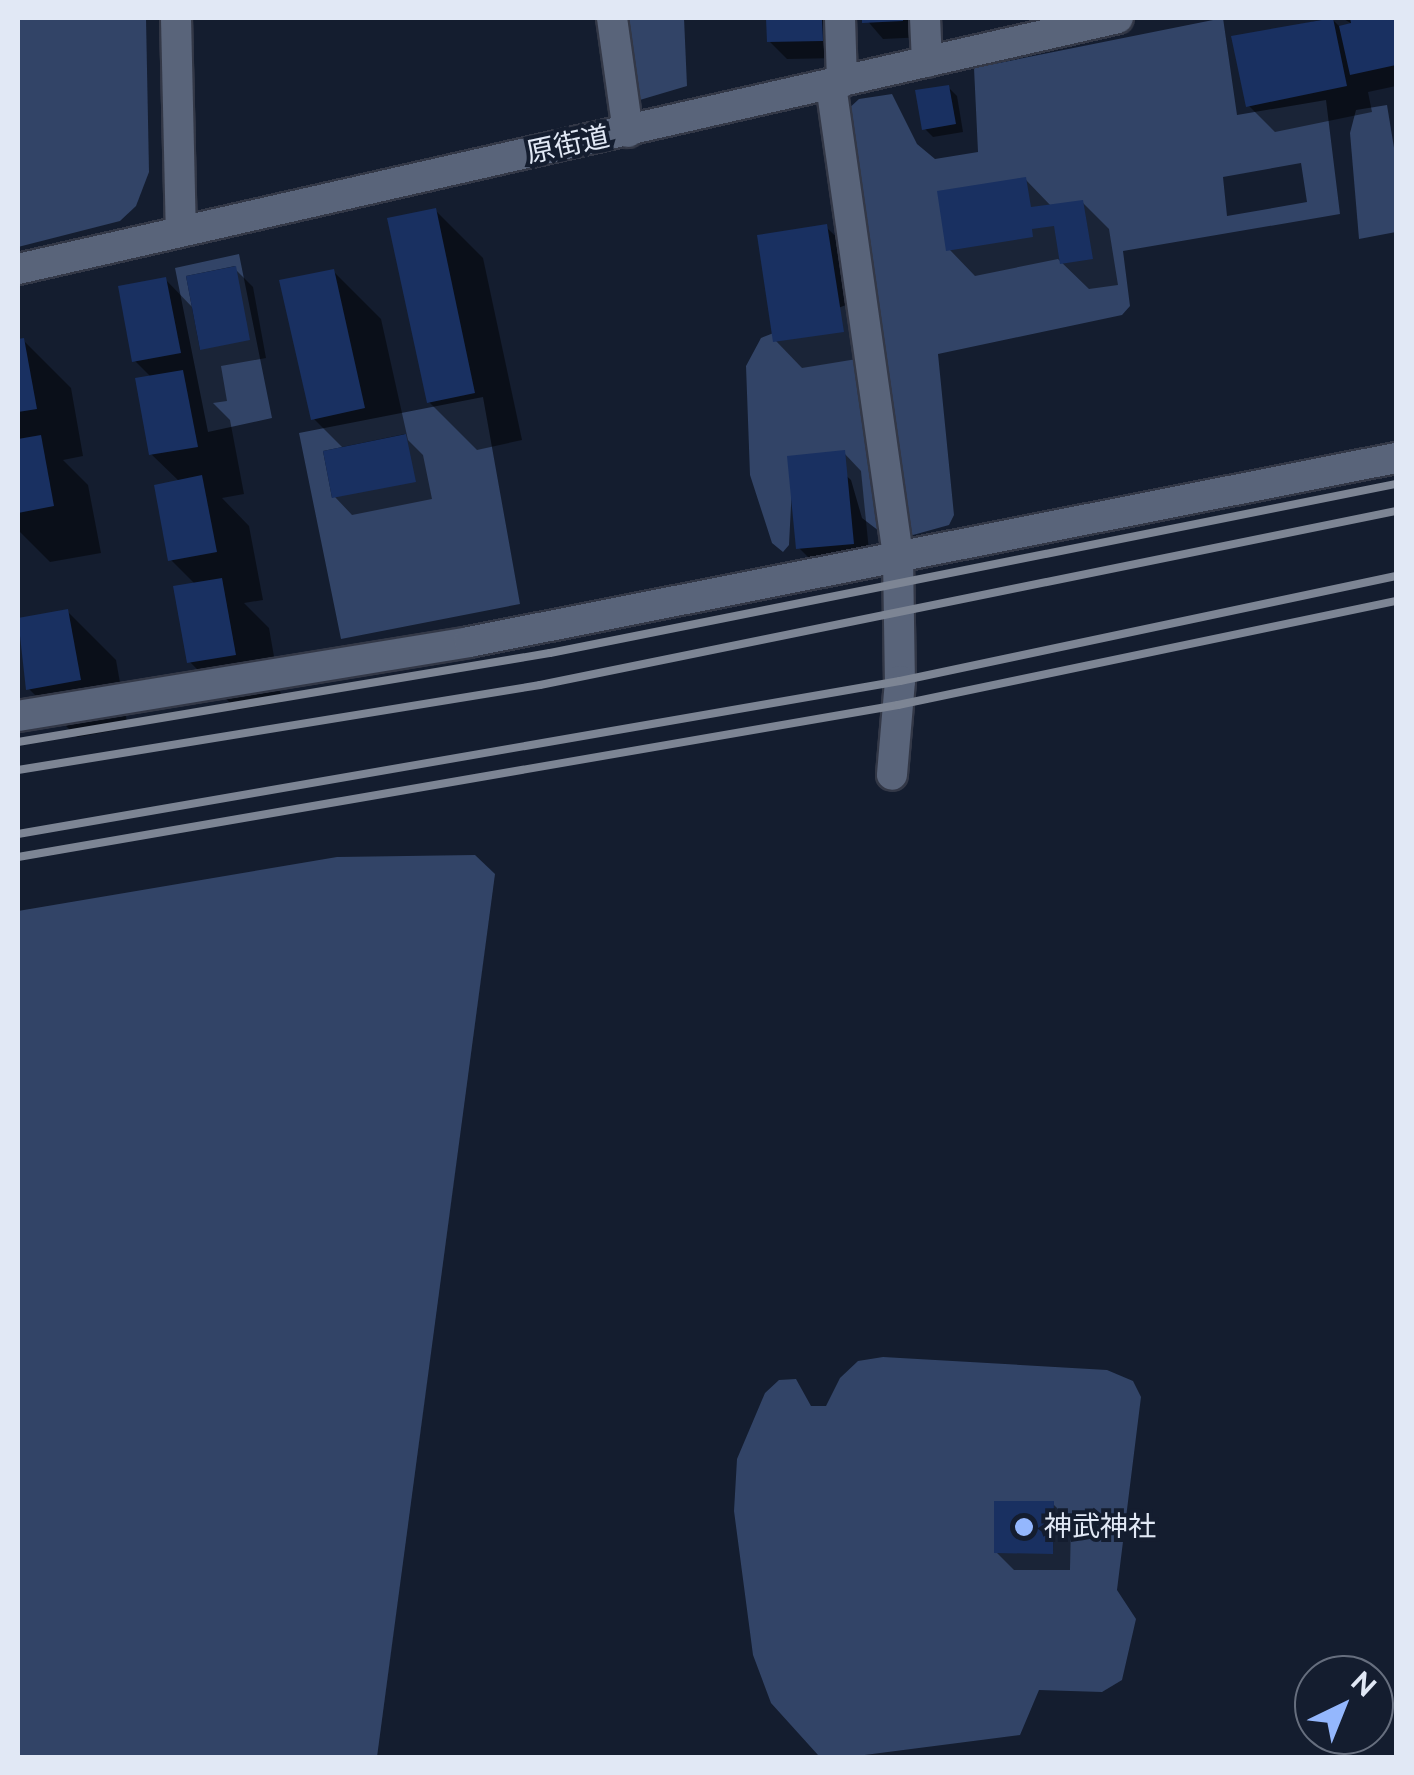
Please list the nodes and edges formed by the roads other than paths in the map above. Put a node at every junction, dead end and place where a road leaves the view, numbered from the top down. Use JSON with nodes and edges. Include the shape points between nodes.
{"nodes":[{"id":1,"x":176,"y":18,"type":"edge"},
{"id":2,"x":612,"y":18,"type":"edge"},
{"id":3,"x":840,"y":18,"type":"edge"},
{"id":4,"x":924,"y":18,"type":"edge"},
{"id":5,"x":1118,"y":18,"type":"edge"},
{"id":6,"x":926,"y":62,"type":"junction"},
{"id":7,"x":836,"y":84,"type":"junction"},
{"id":8,"x":628,"y":132,"type":"junction"},
{"id":9,"x":181,"y":231,"type":"junction"},
{"id":10,"x":18,"y":270,"type":"edge"},
{"id":11,"x":1396,"y":458,"type":"edge"},
{"id":12,"x":898,"y":558,"type":"junction"},
{"id":13,"x":18,"y":716,"type":"edge"},
{"id":14,"x":892,"y":775,"type":"dead end"}],
"edges":[{"from":1,"to":9,"type":"street"},
{"from":2,"to":8,"type":"street"},
{"from":3,"to":7,"type":"street"},
{"from":4,"to":6,"type":"street"},
{"from":5,"to":6,"type":"street","name":"原街道"},
{"from":6,"to":7,"type":"street","name":"原街道"},
{"from":7,"to":8,"type":"street","name":"原街道"},
{"from":7,"to":12,"type":"street"},
{"from":8,"to":9,"type":"street","name":"原街道"},
{"from":9,"to":10,"type":"street","name":"原街道"},
{"from":11,"to":12,"type":"street"},
{"from":12,"to":13,"type":"street","via":[[469,642]]},
{"from":12,"to":14,"type":"street","via":[[900,681]]}]}
